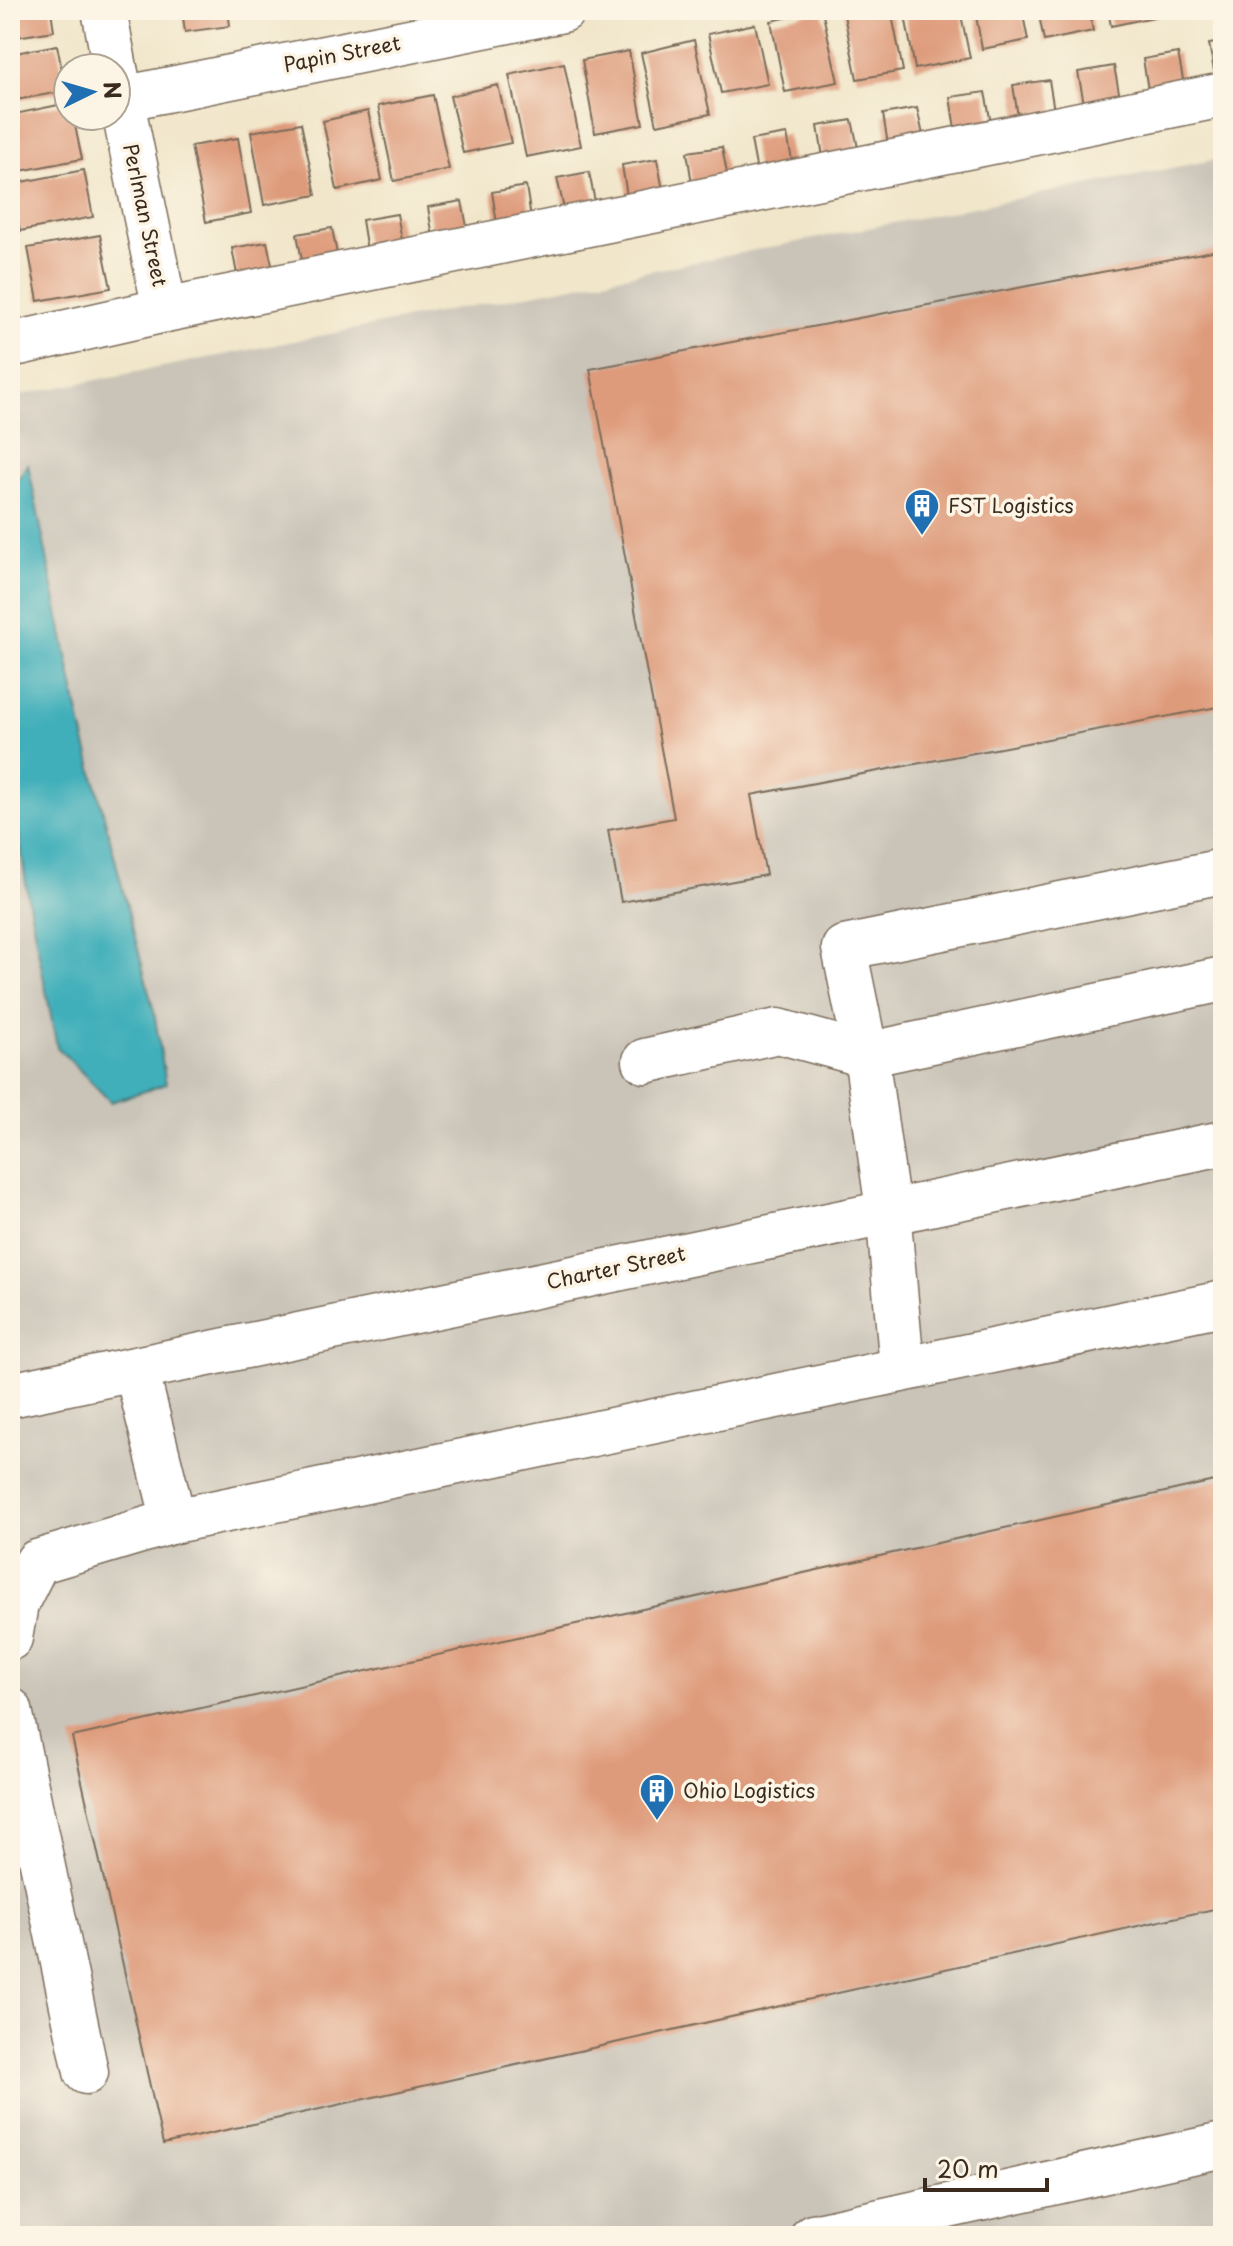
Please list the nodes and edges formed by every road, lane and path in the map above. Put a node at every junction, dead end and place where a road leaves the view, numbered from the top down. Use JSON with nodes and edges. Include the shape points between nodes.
{"nodes":[{"id":1,"x":104,"y":10,"type":"edge"},
{"id":2,"x":560,"y":10,"type":"edge"},
{"id":3,"x":112,"y":52,"type":"edge"},
{"id":4,"x":132,"y":78,"type":"edge"},
{"id":5,"x":1223,"y":95,"type":"edge"},
{"id":6,"x":128,"y":132,"type":"edge"},
{"id":7,"x":165,"y":310,"type":"junction"},
{"id":8,"x":10,"y":345,"type":"edge"},
{"id":9,"x":1223,"y":871,"type":"edge"},
{"id":10,"x":1223,"y":979,"type":"edge"},
{"id":11,"x":866,"y":1055,"type":"junction"},
{"id":12,"x":645,"y":1061,"type":"dead end"},
{"id":13,"x":1223,"y":1143,"type":"edge"},
{"id":14,"x":888,"y":1210,"type":"junction"},
{"id":15,"x":1223,"y":1303,"type":"edge"},
{"id":16,"x":902,"y":1368,"type":"junction"},
{"id":17,"x":136,"y":1369,"type":"junction"},
{"id":18,"x":10,"y":1395,"type":"edge"},
{"id":19,"x":174,"y":1521,"type":"junction"},
{"id":20,"x":10,"y":1638,"type":"edge"},
{"id":21,"x":10,"y":1710,"type":"edge"},
{"id":22,"x":86,"y":2072,"type":"dead end"},
{"id":23,"x":1223,"y":2145,"type":"edge"},
{"id":24,"x":913,"y":2225,"type":"edge"},
{"id":25,"x":813,"y":2236,"type":"edge"}],
"edges":[{"from":1,"to":3,"type":"street","name":"Perlman Street"},
{"from":2,"to":4,"type":"street","name":"Papin Street"},
{"from":5,"to":7,"type":"street"},
{"from":6,"to":7,"type":"street","name":"Perlman Street"},
{"from":7,"to":8,"type":"street"},
{"from":9,"to":11,"type":"street","via":[[844,948]]},
{"from":10,"to":11,"type":"street"},
{"from":11,"to":12,"type":"street","via":[[778,1031]]},
{"from":11,"to":14,"type":"street"},
{"from":13,"to":14,"type":"street","name":"Charter Street"},
{"from":14,"to":16,"type":"street"},
{"from":14,"to":17,"type":"street","name":"Charter Street"},
{"from":15,"to":16,"type":"street"},
{"from":16,"to":19,"type":"street"},
{"from":17,"to":18,"type":"street","name":"Charter Street"},
{"from":17,"to":19,"type":"street"},
{"from":19,"to":20,"type":"street","via":[[37,1562],[16,1604]]},
{"from":21,"to":22,"type":"street"},
{"from":23,"to":24,"type":"street"},
{"from":24,"to":25,"type":"street"}]}
